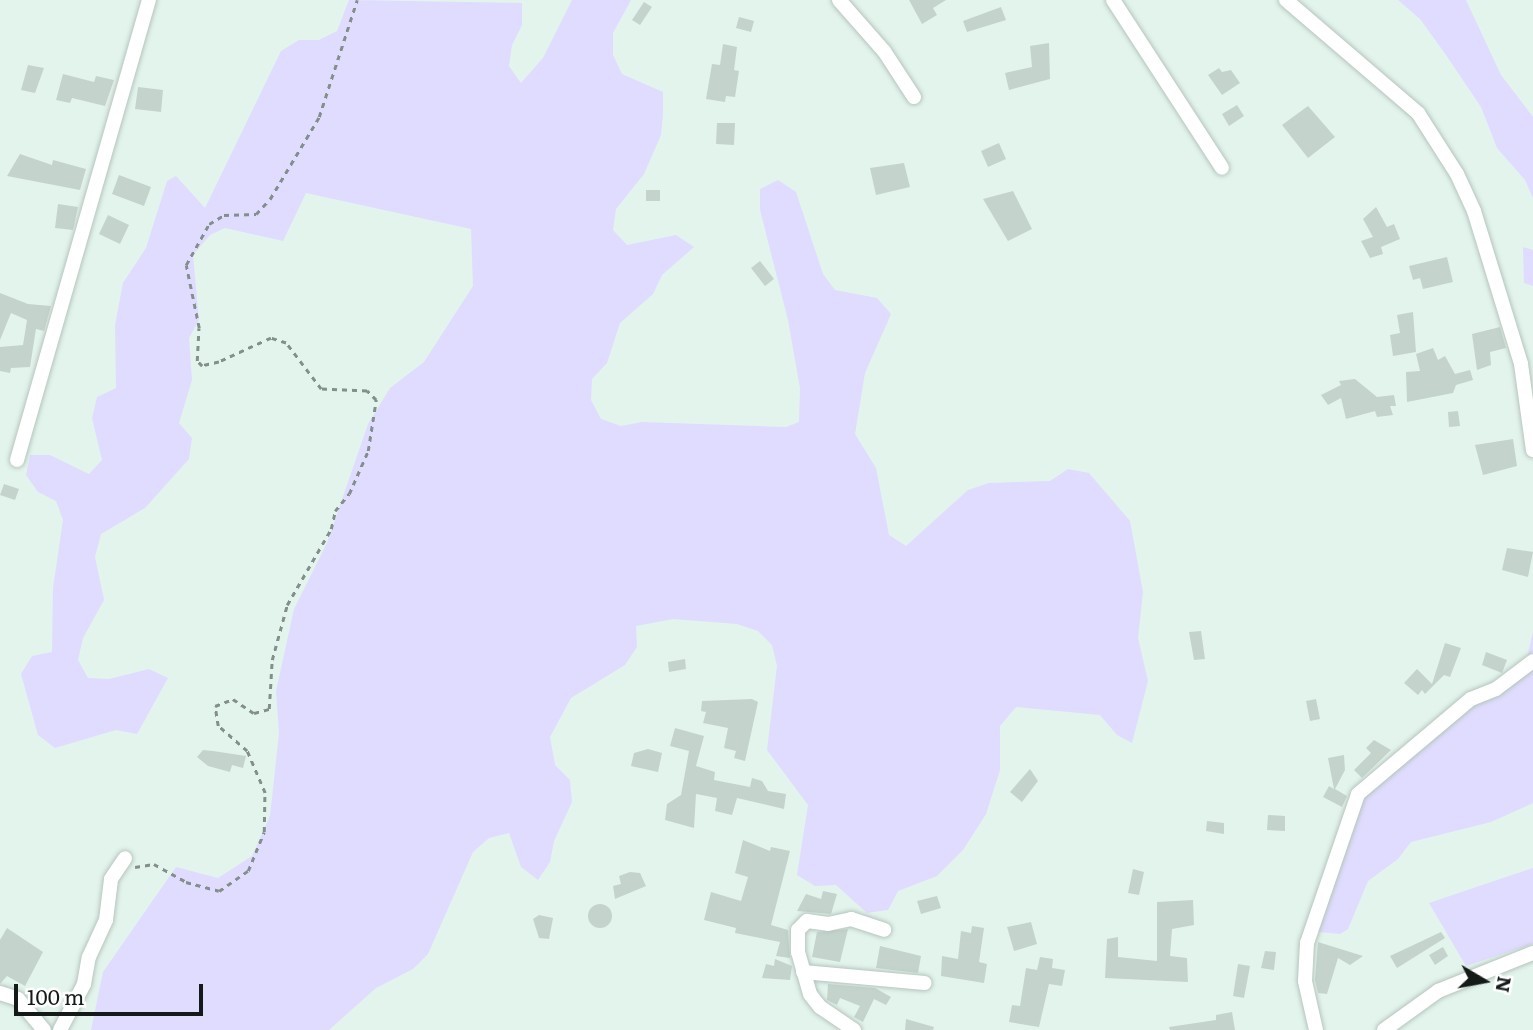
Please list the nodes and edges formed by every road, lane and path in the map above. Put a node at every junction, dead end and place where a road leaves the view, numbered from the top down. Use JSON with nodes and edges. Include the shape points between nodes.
{"nodes":[{"id":1,"x":149,"y":0,"type":"edge"},
{"id":2,"x":357,"y":0,"type":"edge"},
{"id":3,"x":839,"y":0,"type":"edge"},
{"id":4,"x":1113,"y":0,"type":"edge"},
{"id":5,"x":1286,"y":0,"type":"edge"},
{"id":6,"x":914,"y":97,"type":"dead end"},
{"id":7,"x":1222,"y":168,"type":"dead end"},
{"id":8,"x":1533,"y":450,"type":"edge"},
{"id":9,"x":17,"y":460,"type":"dead end"},
{"id":10,"x":1533,"y":661,"type":"edge"},
{"id":11,"x":125,"y":858,"type":"dead end"},
{"id":12,"x":128,"y":874,"type":"dead end"},
{"id":13,"x":884,"y":930,"type":"dead end"},
{"id":14,"x":1533,"y":953,"type":"edge"},
{"id":15,"x":803,"y":972,"type":"junction"},
{"id":16,"x":925,"y":983,"type":"dead end"},
{"id":17,"x":0,"y":993,"type":"edge"},
{"id":18,"x":44,"y":1030,"type":"edge"},
{"id":19,"x":60,"y":1030,"type":"edge"},
{"id":20,"x":854,"y":1030,"type":"edge"},
{"id":21,"x":1316,"y":1030,"type":"edge"},
{"id":22,"x":1384,"y":1030,"type":"edge"}],
"edges":[{"from":1,"to":9,"type":"street"},
{"from":2,"to":12,"type":"path","via":[[319,117],[270,199],[256,214],[224,215],[209,223],[186,265],[198,328],[197,361],[202,366],[219,362],[271,338],[286,343],[321,388],[367,391],[376,400],[368,451],[349,494],[335,511],[331,529],[287,605],[272,660],[269,709],[254,713],[233,699],[215,706],[218,726],[247,751],[265,793],[264,832],[248,871],[219,891],[183,880],[154,864]]},
{"from":3,"to":6,"type":"street","via":[[884,51]]},
{"from":4,"to":7,"type":"street"},
{"from":5,"to":8,"type":"street","via":[[1418,113],[1457,174],[1474,211],[1521,364]]},
{"from":10,"to":21,"type":"street","via":[[1496,689],[1471,699],[1358,794],[1307,943],[1306,981]]},
{"from":11,"to":19,"type":"street","via":[[111,879],[106,920],[89,957],[84,984]]},
{"from":13,"to":15,"type":"street","via":[[855,919],[801,923],[797,943]]},
{"from":14,"to":22,"type":"street","via":[[1438,991]]},
{"from":15,"to":16,"type":"street"},
{"from":15,"to":20,"type":"street","via":[[815,1002]]},
{"from":17,"to":18,"type":"street","via":[[18,999]]}]}
